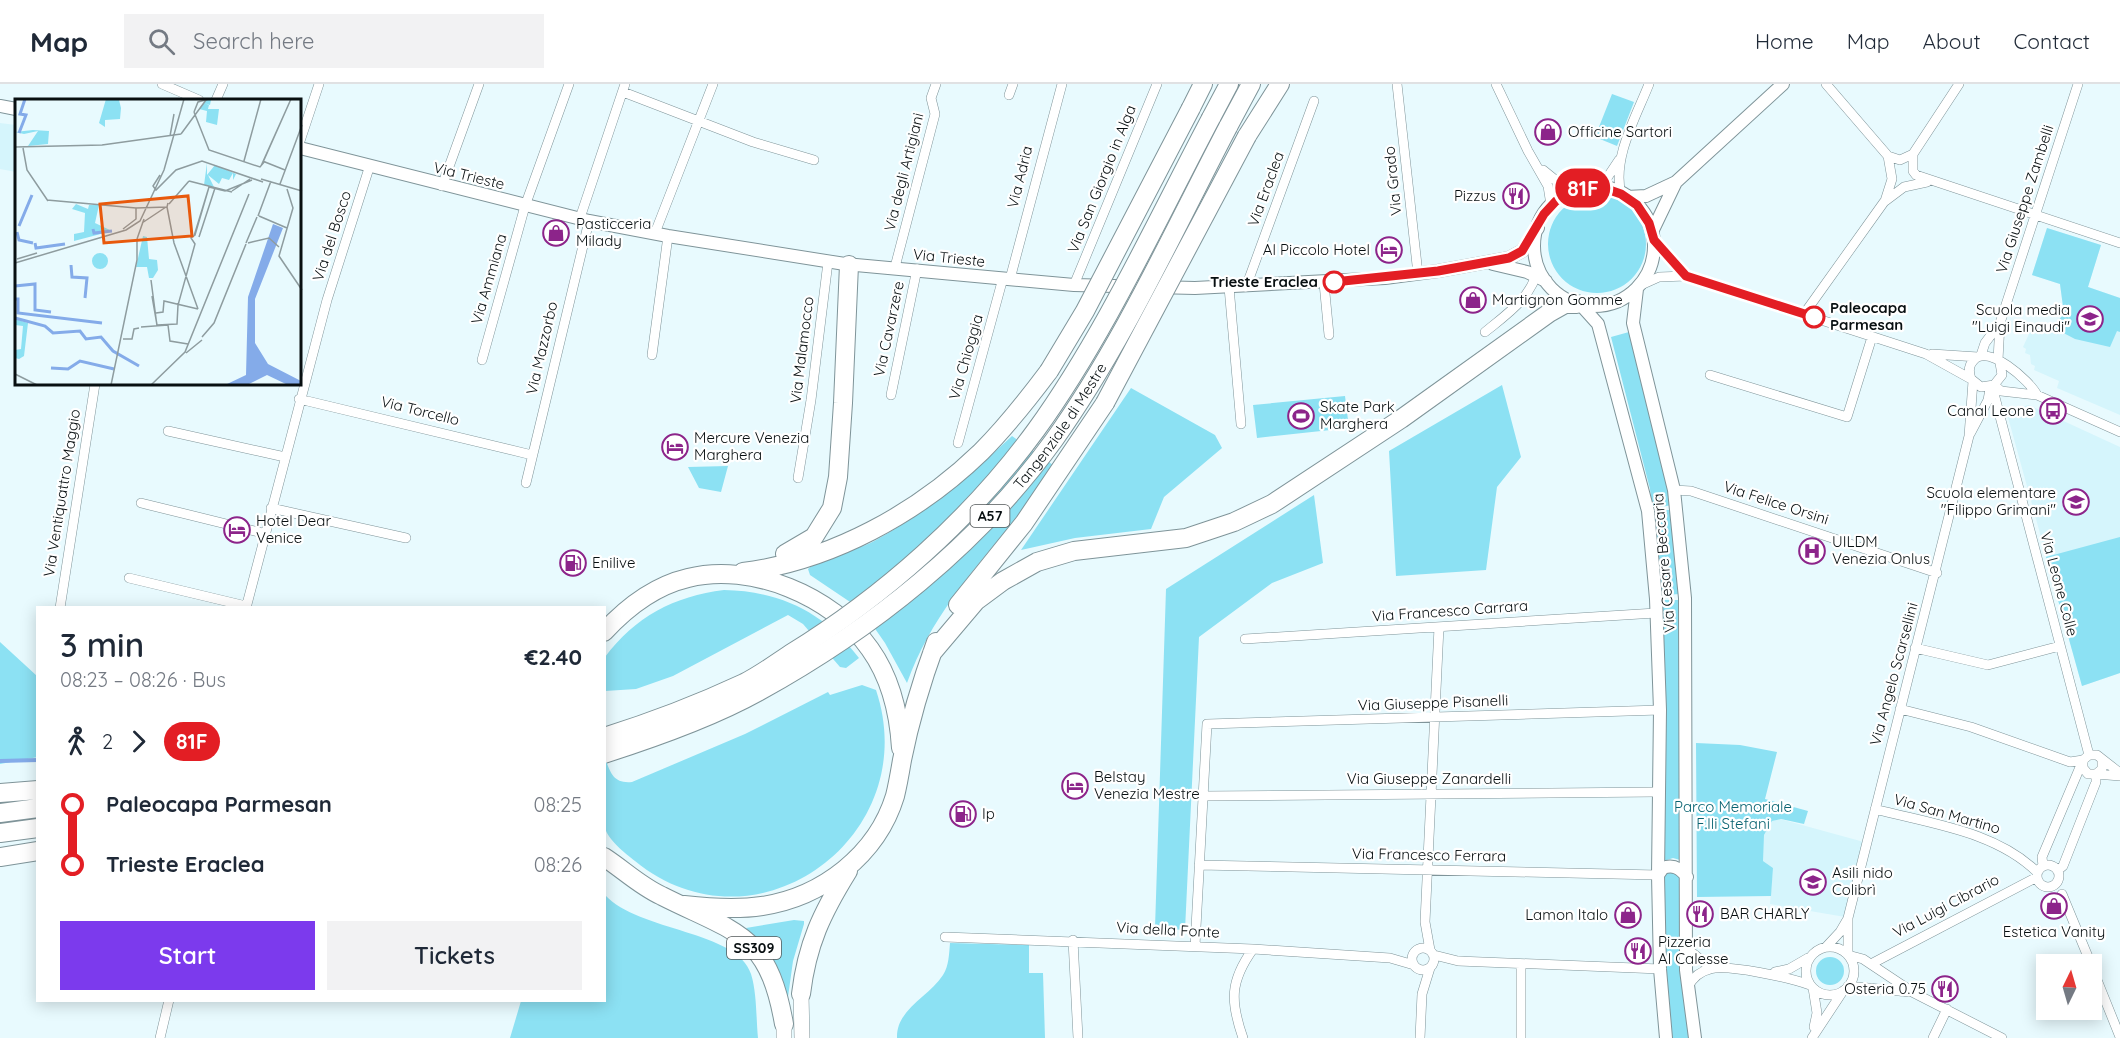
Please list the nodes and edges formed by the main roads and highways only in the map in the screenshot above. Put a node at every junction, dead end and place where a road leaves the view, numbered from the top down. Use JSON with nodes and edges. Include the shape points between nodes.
{"nodes":[{"id":1,"x":1203,"y":84,"type":"edge"},
{"id":2,"x":1228,"y":84,"type":"edge"},
{"id":3,"x":1251,"y":84,"type":"edge"},
{"id":4,"x":1273,"y":84,"type":"edge"},
{"id":5,"x":1280,"y":84,"type":"edge"},
{"id":6,"x":1247,"y":136,"type":"junction"},
{"id":7,"x":849,"y":265,"type":"road end"},
{"id":8,"x":1579,"y":304,"type":"road end"},
{"id":9,"x":713,"y":575,"type":"junction"},
{"id":10,"x":606,"y":630,"type":"edge"},
{"id":11,"x":932,"y":653,"type":"junction"},
{"id":12,"x":606,"y":736,"type":"edge"},
{"id":13,"x":606,"y":753,"type":"edge"},
{"id":14,"x":902,"y":759,"type":"junction"},
{"id":15,"x":36,"y":790,"type":"edge"},
{"id":16,"x":0,"y":793,"type":"edge"},
{"id":17,"x":36,"y":808,"type":"edge"},
{"id":18,"x":0,"y":813,"type":"edge"},
{"id":19,"x":36,"y":828,"type":"edge"},
{"id":20,"x":0,"y":833,"type":"edge"},
{"id":21,"x":36,"y":850,"type":"edge"},
{"id":22,"x":0,"y":857,"type":"edge"},
{"id":23,"x":608,"y":857,"type":"edge"},
{"id":24,"x":852,"y":864,"type":"junction"},
{"id":25,"x":684,"y":905,"type":"junction"},
{"id":26,"x":801,"y":994,"type":"joint"},
{"id":27,"x":784,"y":1031,"type":"edge"},
{"id":28,"x":802,"y":1038,"type":"edge"}],
"edges":[{"from":1,"to":9,"type":"highway","bridge":true,"via":[[1085,311],[1049,371],[981,452],[906,510],[855,538],[769,569]]},
{"from":2,"to":12,"type":"highway","name":"Tangenziale di Mestre","number":"A57","bridge":true,"via":[[1078,363],[1037,429],[988,490],[917,561],[827,631],[745,682],[644,725]]},
{"from":3,"to":13,"type":"highway","name":"Tangenziale di Mestre","number":"A57","bridge":true,"via":[[1097,374],[1053,441],[993,513],[922,582],[829,649],[757,693],[646,741]]},
{"from":4,"to":6,"type":"highway"},
{"from":5,"to":6,"type":"highway"},
{"from":6,"to":11,"type":"highway","bridge":true,"via":[[1105,403],[1024,523],[949,617]]},
{"from":7,"to":9,"type":"highway","via":[[838,477],[830,513],[814,537],[797,550],[725,565]]},
{"from":8,"to":11,"type":"highway","via":[[1565,304],[1549,313],[1272,504],[1186,538],[1074,551],[1037,562],[1012,575],[962,615]]},
{"from":9,"to":10,"type":"highway","via":[[675,582],[643,598]]},
{"from":9,"to":14,"type":"highway","via":[[771,582],[801,592],[847,622],[870,649],[887,681],[900,730]]},
{"from":11,"to":14,"type":"highway"},
{"from":14,"to":24,"type":"highway","via":[[895,797],[886,817],[876,836]]},
{"from":15,"to":16,"type":"highway"},
{"from":17,"to":18,"type":"highway"},
{"from":19,"to":20,"type":"highway"},
{"from":21,"to":22,"type":"highway"},
{"from":23,"to":25,"type":"highway","via":[[646,888]]},
{"from":24,"to":25,"type":"highway","via":[[787,901],[734,909]]},
{"from":24,"to":26,"type":"highway","via":[[809,945]]},
{"from":25,"to":27,"type":"highway","number":"SS309","via":[[717,921],[753,947],[772,978]]},
{"from":26,"to":28,"type":"main road"}]}
